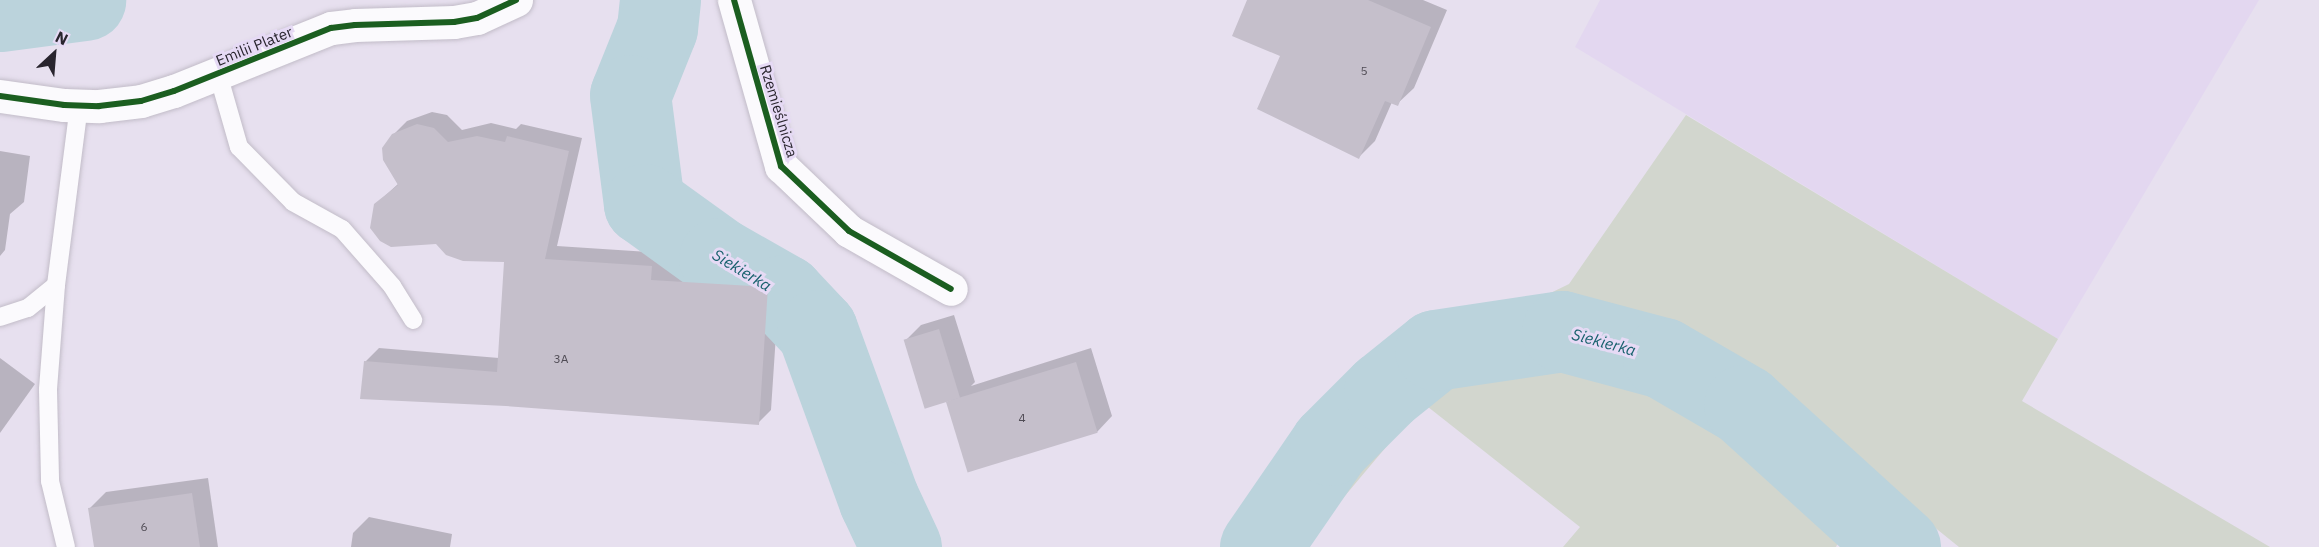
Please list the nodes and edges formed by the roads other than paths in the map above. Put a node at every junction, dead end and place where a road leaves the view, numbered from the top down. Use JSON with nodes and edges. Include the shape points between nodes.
{"nodes":[{"id":1,"x":516,"y":0,"type":"edge"},
{"id":2,"x":734,"y":0,"type":"edge"},
{"id":3,"x":218,"y":74,"type":"junction"},
{"id":4,"x":0,"y":96,"type":"edge"},
{"id":5,"x":79,"y":105,"type":"junction"},
{"id":6,"x":56,"y":285,"type":"junction"},
{"id":7,"x":951,"y":289,"type":"dead end"},
{"id":8,"x":0,"y":317,"type":"edge"},
{"id":9,"x":413,"y":320,"type":"dead end"},
{"id":10,"x":66,"y":547,"type":"edge"}],
"edges":[{"from":1,"to":3,"type":"street","name":"Emilii Plater","via":[[477,18],[454,22],[331,28]]},
{"from":2,"to":7,"type":"street","name":"Rzemieślnicza","via":[[781,166],[849,231]]},
{"from":3,"to":5,"type":"street","name":"Emilii Plater","via":[[141,100]]},
{"from":3,"to":9,"type":"lane","via":[[239,147],[293,202],[342,229],[392,286]]},
{"from":4,"to":5,"type":"street","name":"Emilii Plater"},
{"from":5,"to":6,"type":"lane"},
{"from":6,"to":8,"type":"lane","via":[[28,308]]},
{"from":6,"to":10,"type":"lane","via":[[48,390],[50,481]]}]}
